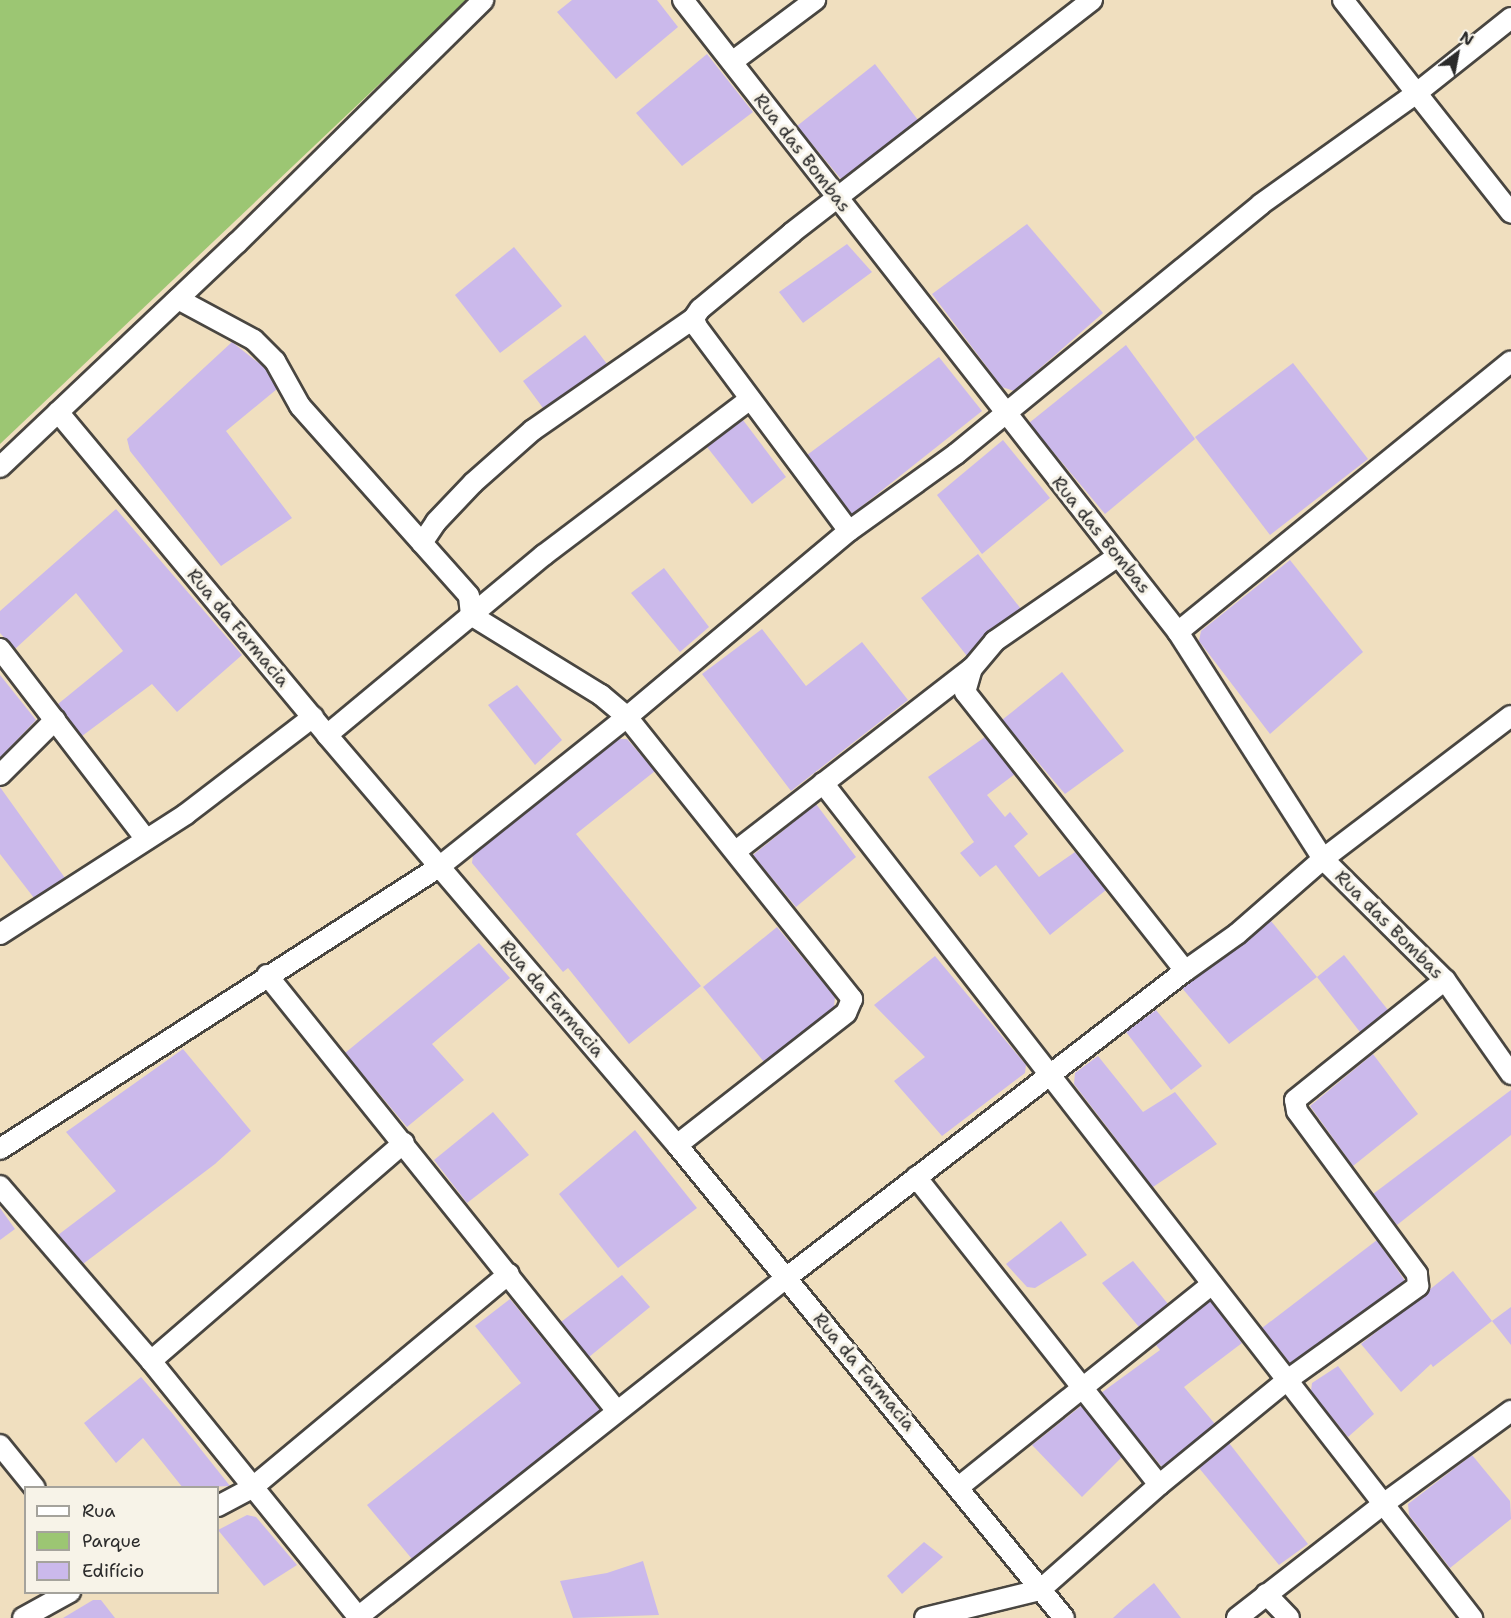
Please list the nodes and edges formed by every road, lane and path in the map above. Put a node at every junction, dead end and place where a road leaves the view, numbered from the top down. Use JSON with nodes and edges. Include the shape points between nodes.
{"nodes":[{"id":1,"x":483,"y":0,"type":"edge"},
{"id":2,"x":683,"y":0,"type":"edge"},
{"id":3,"x":815,"y":0,"type":"edge"},
{"id":4,"x":1092,"y":0,"type":"edge"},
{"id":5,"x":1343,"y":0,"type":"edge"},
{"id":6,"x":1511,"y":18,"type":"edge"},
{"id":7,"x":732,"y":62,"type":"junction"},
{"id":8,"x":1418,"y":92,"type":"junction"},
{"id":9,"x":838,"y":198,"type":"junction"},
{"id":10,"x":1511,"y":213,"type":"edge"},
{"id":11,"x":178,"y":299,"type":"junction"},
{"id":12,"x":694,"y":318,"type":"junction"},
{"id":13,"x":1511,"y":361,"type":"edge"},
{"id":14,"x":750,"y":399,"type":"junction"},
{"id":15,"x":58,"y":412,"type":"junction"},
{"id":16,"x":1005,"y":414,"type":"junction"},
{"id":17,"x":0,"y":467,"type":"edge"},
{"id":18,"x":849,"y":531,"type":"junction"},
{"id":19,"x":422,"y":543,"type":"junction"},
{"id":20,"x":1118,"y":556,"type":"junction"},
{"id":21,"x":471,"y":615,"type":"junction"},
{"id":22,"x":1178,"y":632,"type":"junction"},
{"id":23,"x":0,"y":649,"type":"edge"},
{"id":24,"x":972,"y":668,"type":"junction"},
{"id":25,"x":1511,"y":716,"type":"edge"},
{"id":26,"x":313,"y":717,"type":"junction"},
{"id":27,"x":627,"y":717,"type":"junction"},
{"id":28,"x":55,"y":720,"type":"junction"},
{"id":29,"x":327,"y":735,"type":"junction"},
{"id":30,"x":0,"y":776,"type":"edge"},
{"id":31,"x":823,"y":783,"type":"junction"},
{"id":32,"x":146,"y":839,"type":"junction"},
{"id":33,"x":736,"y":850,"type":"junction"},
{"id":34,"x":1323,"y":859,"type":"junction"},
{"id":35,"x":439,"y":867,"type":"junction"},
{"id":36,"x":0,"y":934,"type":"edge"},
{"id":37,"x":1185,"y":971,"type":"junction"},
{"id":38,"x":267,"y":975,"type":"junction"},
{"id":39,"x":1445,"y":980,"type":"junction"},
{"id":40,"x":1509,"y":1066,"type":"edge"},
{"id":41,"x":1050,"y":1074,"type":"junction"},
{"id":42,"x":404,"y":1143,"type":"junction"},
{"id":43,"x":677,"y":1145,"type":"junction"},
{"id":44,"x":0,"y":1149,"type":"edge"},
{"id":45,"x":916,"y":1177,"type":"junction"},
{"id":46,"x":0,"y":1186,"type":"edge"},
{"id":47,"x":509,"y":1274,"type":"junction"},
{"id":48,"x":786,"y":1278,"type":"junction"},
{"id":49,"x":1212,"y":1284,"type":"junction"},
{"id":50,"x":151,"y":1361,"type":"junction"},
{"id":51,"x":1286,"y":1381,"type":"junction"},
{"id":52,"x":1084,"y":1390,"type":"junction"},
{"id":53,"x":617,"y":1411,"type":"junction"},
{"id":54,"x":1511,"y":1411,"type":"edge"},
{"id":55,"x":0,"y":1445,"type":"edge"},
{"id":56,"x":1159,"y":1485,"type":"junction"},
{"id":57,"x":33,"y":1486,"type":"edge"},
{"id":58,"x":960,"y":1486,"type":"junction"},
{"id":59,"x":254,"y":1487,"type":"junction"},
{"id":60,"x":219,"y":1505,"type":"edge"},
{"id":61,"x":1382,"y":1505,"type":"junction"},
{"id":62,"x":1040,"y":1590,"type":"junction"},
{"id":63,"x":68,"y":1594,"type":"edge"},
{"id":64,"x":1266,"y":1594,"type":"junction"},
{"id":65,"x":359,"y":1617,"type":"edge"},
{"id":66,"x":23,"y":1618,"type":"edge"},
{"id":67,"x":925,"y":1618,"type":"edge"},
{"id":68,"x":1064,"y":1618,"type":"edge"},
{"id":69,"x":1238,"y":1618,"type":"edge"},
{"id":70,"x":1289,"y":1618,"type":"edge"},
{"id":71,"x":1472,"y":1618,"type":"edge"}],
"edges":[{"from":1,"to":11,"type":"street"},
{"from":2,"to":7,"type":"street","name":"Rua das Bombas"},
{"from":3,"to":7,"type":"street"},
{"from":4,"to":9,"type":"street"},
{"from":5,"to":8,"type":"street"},
{"from":6,"to":8,"type":"street"},
{"from":7,"to":9,"type":"street","name":"Rua das Bombas"},
{"from":8,"to":10,"type":"street"},
{"from":8,"to":16,"type":"street","via":[[1261,204]]},
{"from":9,"to":12,"type":"street","via":[[700,309]]},
{"from":9,"to":16,"type":"street","name":"Rua das Bombas"},
{"from":11,"to":15,"type":"street"},
{"from":11,"to":19,"type":"street","via":[[254,340],[275,361],[300,406]]},
{"from":12,"to":14,"type":"street"},
{"from":12,"to":19,"type":"street","via":[[533,430],[473,483]]},
{"from":13,"to":22,"type":"street"},
{"from":14,"to":18,"type":"street"},
{"from":14,"to":21,"type":"street"},
{"from":15,"to":17,"type":"street"},
{"from":15,"to":26,"type":"street","name":"Rua da Farmacia"},
{"from":16,"to":18,"type":"street","via":[[888,507]]},
{"from":16,"to":20,"type":"street","name":"Rua das Bombas"},
{"from":18,"to":27,"type":"street"},
{"from":19,"to":21,"type":"street","via":[[469,596]]},
{"from":20,"to":22,"type":"street","name":"Rua das Bombas"},
{"from":20,"to":24,"type":"street","via":[[995,641]]},
{"from":21,"to":27,"type":"street","via":[[600,695]]},
{"from":21,"to":29,"type":"street"},
{"from":22,"to":34,"type":"street","name":"Rua das Bombas"},
{"from":23,"to":28,"type":"street"},
{"from":24,"to":31,"type":"street"},
{"from":24,"to":37,"type":"street","via":[[965,692]]},
{"from":25,"to":34,"type":"street"},
{"from":26,"to":29,"type":"street","name":"Rua da Farmacia"},
{"from":26,"to":32,"type":"street","via":[[186,814]]},
{"from":27,"to":33,"type":"street"},
{"from":27,"to":35,"type":"street"},
{"from":28,"to":30,"type":"street"},
{"from":28,"to":32,"type":"street"},
{"from":29,"to":35,"type":"street","name":"Rua da Farmacia"},
{"from":31,"to":33,"type":"street"},
{"from":31,"to":41,"type":"street"},
{"from":32,"to":36,"type":"street"},
{"from":33,"to":43,"type":"street","via":[[852,999],[846,1013]]},
{"from":34,"to":37,"type":"street","via":[[1237,934]]},
{"from":34,"to":39,"type":"street","name":"Rua das Bombas"},
{"from":35,"to":38,"type":"street"},
{"from":35,"to":43,"type":"street","name":"Rua da Farmacia"},
{"from":37,"to":41,"type":"street"},
{"from":38,"to":42,"type":"street"},
{"from":38,"to":44,"type":"street"},
{"from":39,"to":40,"type":"street","name":"Rua das Bombas"},
{"from":39,"to":51,"type":"street","via":[[1295,1100],[1297,1111],[1416,1274],[1418,1286]]},
{"from":41,"to":45,"type":"street"},
{"from":41,"to":49,"type":"street"},
{"from":42,"to":47,"type":"street"},
{"from":42,"to":50,"type":"street"},
{"from":43,"to":48,"type":"street","name":"Rua da Farmacia"},
{"from":45,"to":48,"type":"street"},
{"from":45,"to":52,"type":"street"},
{"from":46,"to":50,"type":"street"},
{"from":47,"to":53,"type":"street"},
{"from":47,"to":59,"type":"street"},
{"from":48,"to":53,"type":"street"},
{"from":48,"to":58,"type":"street","name":"Rua da Farmacia"},
{"from":49,"to":51,"type":"street"},
{"from":49,"to":52,"type":"street"},
{"from":50,"to":59,"type":"street"},
{"from":51,"to":56,"type":"street"},
{"from":51,"to":61,"type":"street"},
{"from":52,"to":56,"type":"street"},
{"from":52,"to":58,"type":"street"},
{"from":53,"to":65,"type":"street"},
{"from":54,"to":61,"type":"street"},
{"from":55,"to":57,"type":"street"},
{"from":56,"to":62,"type":"street"},
{"from":58,"to":62,"type":"street","name":"Rua da Farmacia"},
{"from":59,"to":60,"type":"street"},
{"from":59,"to":65,"type":"street"},
{"from":61,"to":64,"type":"street"},
{"from":61,"to":71,"type":"street"},
{"from":62,"to":67,"type":"street"},
{"from":62,"to":68,"type":"street","name":"Rua da Farmacia"},
{"from":63,"to":66,"type":"street"},
{"from":64,"to":69,"type":"street"},
{"from":64,"to":70,"type":"street"}]}
